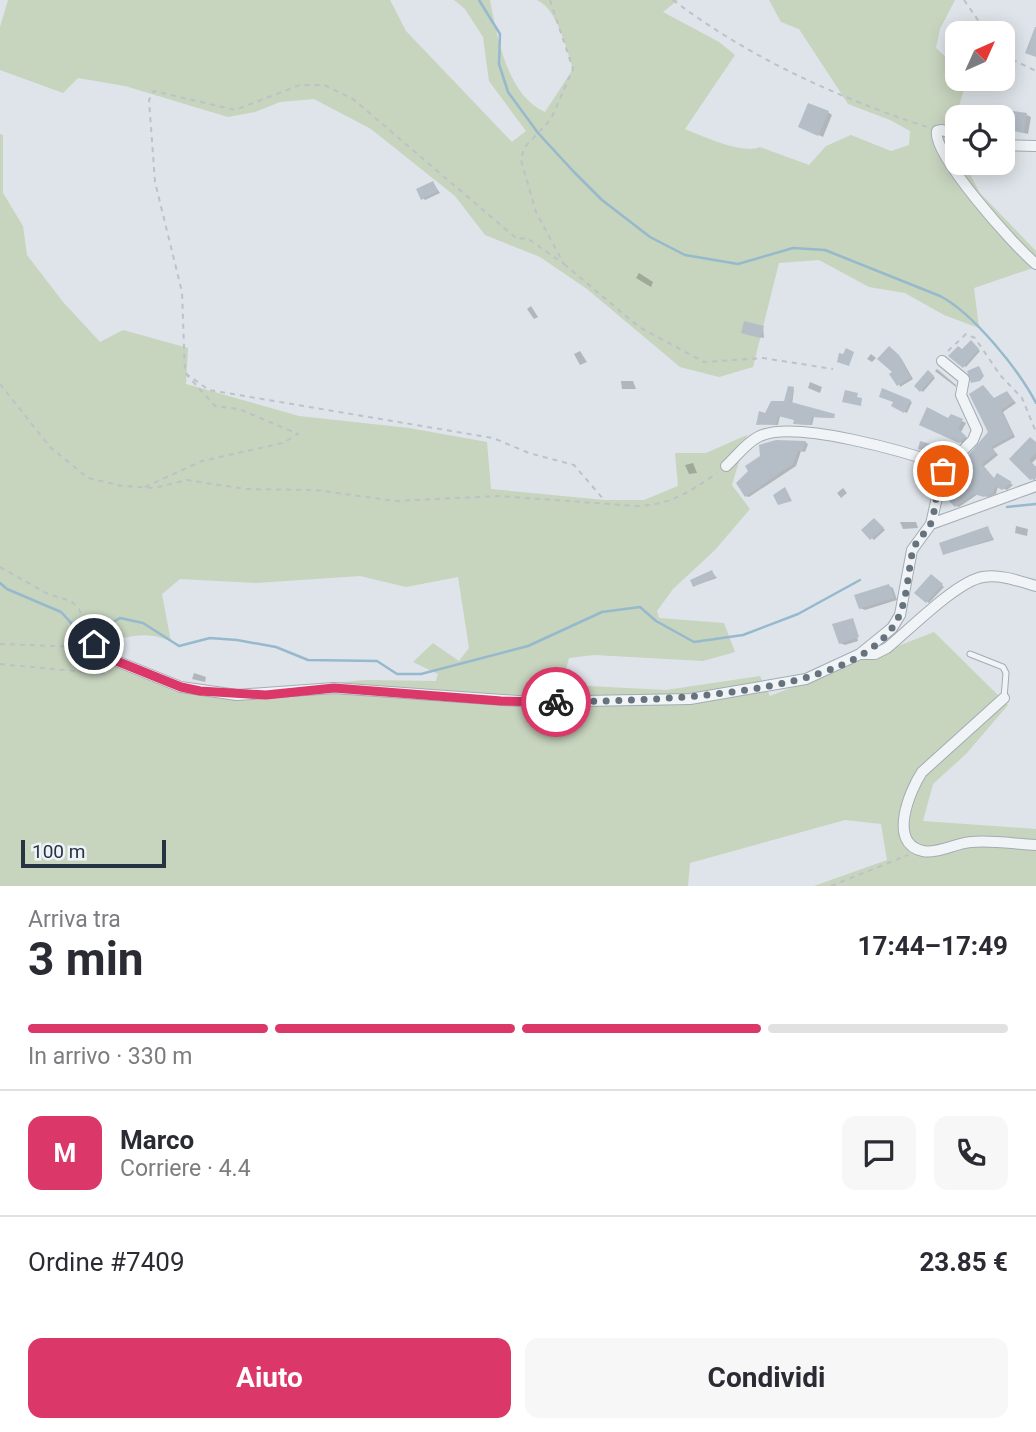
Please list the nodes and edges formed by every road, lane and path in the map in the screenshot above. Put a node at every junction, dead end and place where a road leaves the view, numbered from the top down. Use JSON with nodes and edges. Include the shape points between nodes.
{"nodes":[{"id":1,"x":550,"y":0,"type":"edge"},
{"id":2,"x":673,"y":0,"type":"edge"},
{"id":3,"x":964,"y":0,"type":"edge"},
{"id":4,"x":979,"y":21,"type":"edge"},
{"id":5,"x":1015,"y":61,"type":"edge"},
{"id":6,"x":1036,"y":71,"type":"edge"},
{"id":7,"x":937,"y":131,"type":"junction"},
{"id":8,"x":945,"y":133,"type":"edge"},
{"id":9,"x":1015,"y":145,"type":"edge"},
{"id":10,"x":1036,"y":146,"type":"edge"},
{"id":11,"x":564,"y":264,"type":"junction"},
{"id":12,"x":1036,"y":264,"type":"edge"},
{"id":13,"x":942,"y":361,"type":"joint"},
{"id":14,"x":833,"y":369,"type":"dead end"},
{"id":15,"x":185,"y":373,"type":"junction"},
{"id":16,"x":0,"y":384,"type":"edge"},
{"id":17,"x":1036,"y":432,"type":"edge"},
{"id":18,"x":726,"y":466,"type":"joint"},
{"id":19,"x":947,"y":466,"type":"junction"},
{"id":20,"x":1036,"y":486,"type":"edge"},
{"id":21,"x":144,"y":487,"type":"junction"},
{"id":22,"x":605,"y":501,"type":"junction"},
{"id":23,"x":931,"y":524,"type":"junction"},
{"id":24,"x":0,"y":567,"type":"edge"},
{"id":25,"x":1036,"y":586,"type":"edge"},
{"id":26,"x":85,"y":627,"type":"dead end"},
{"id":27,"x":0,"y":644,"type":"edge"},
{"id":28,"x":94,"y":645,"type":"joint"},
{"id":29,"x":860,"y":654,"type":"junction"},
{"id":30,"x":970,"y":654,"type":"dead end"},
{"id":31,"x":109,"y":658,"type":"junction"},
{"id":32,"x":0,"y":664,"type":"edge"},
{"id":33,"x":1004,"y":698,"type":"joint"},
{"id":34,"x":1036,"y":845,"type":"edge"},
{"id":35,"x":919,"y":851,"type":"junction"},
{"id":36,"x":831,"y":886,"type":"edge"}],
"edges":[{"from":1,"to":11,"type":"path","via":[[573,69],[551,120],[524,148],[521,159],[536,212]]},
{"from":2,"to":7,"type":"path","via":[[768,63]]},
{"from":3,"to":4,"type":"path"},
{"from":5,"to":6,"type":"path"},
{"from":7,"to":8,"type":"street"},
{"from":7,"to":12,"type":"street","via":[[937,144],[972,194]]},
{"from":9,"to":10,"type":"street"},
{"from":11,"to":14,"type":"path","via":[[639,327],[704,362],[763,358]]},
{"from":11,"to":15,"type":"path","via":[[527,238],[517,239],[353,99],[324,85],[300,85],[235,110],[154,92],[149,100],[155,182],[182,292]]},
{"from":13,"to":17,"type":"path","via":[[962,336],[973,336],[1024,402]]},
{"from":13,"to":19,"type":"street","via":[[964,379],[961,395],[978,430]]},
{"from":15,"to":21,"type":"path","via":[[215,406],[239,408],[298,434],[283,443],[195,464]]},
{"from":15,"to":22,"type":"path","via":[[209,390],[493,438],[574,465]]},
{"from":16,"to":21,"type":"path","via":[[50,447],[88,478]]},
{"from":18,"to":19,"type":"street","via":[[760,436],[786,431],[876,443]]},
{"from":18,"to":22,"type":"path","via":[[684,496],[659,505]]},
{"from":19,"to":23,"type":"street","via":[[938,481]]},
{"from":20,"to":23,"type":"street"},
{"from":21,"to":22,"type":"path","via":[[187,480],[395,501],[499,496]]},
{"from":23,"to":29,"type":"street","via":[[912,550],[900,615],[892,628]]},
{"from":24,"to":26,"type":"path","via":[[48,594],[71,601]]},
{"from":25,"to":29,"type":"street","via":[[1003,577],[972,580],[887,648]]},
{"from":27,"to":28,"type":"path"},
{"from":28,"to":31,"type":"street"},
{"from":29,"to":31,"type":"street","via":[[806,679],[690,698],[532,702],[334,688],[237,695],[181,687]]},
{"from":30,"to":33,"type":"lane","via":[[1003,667]]},
{"from":31,"to":32,"type":"path","via":[[106,674]]},
{"from":33,"to":35,"type":"street","via":[[912,786],[904,829]]},
{"from":34,"to":35,"type":"street","via":[[973,842]]},
{"from":35,"to":36,"type":"path"}]}
